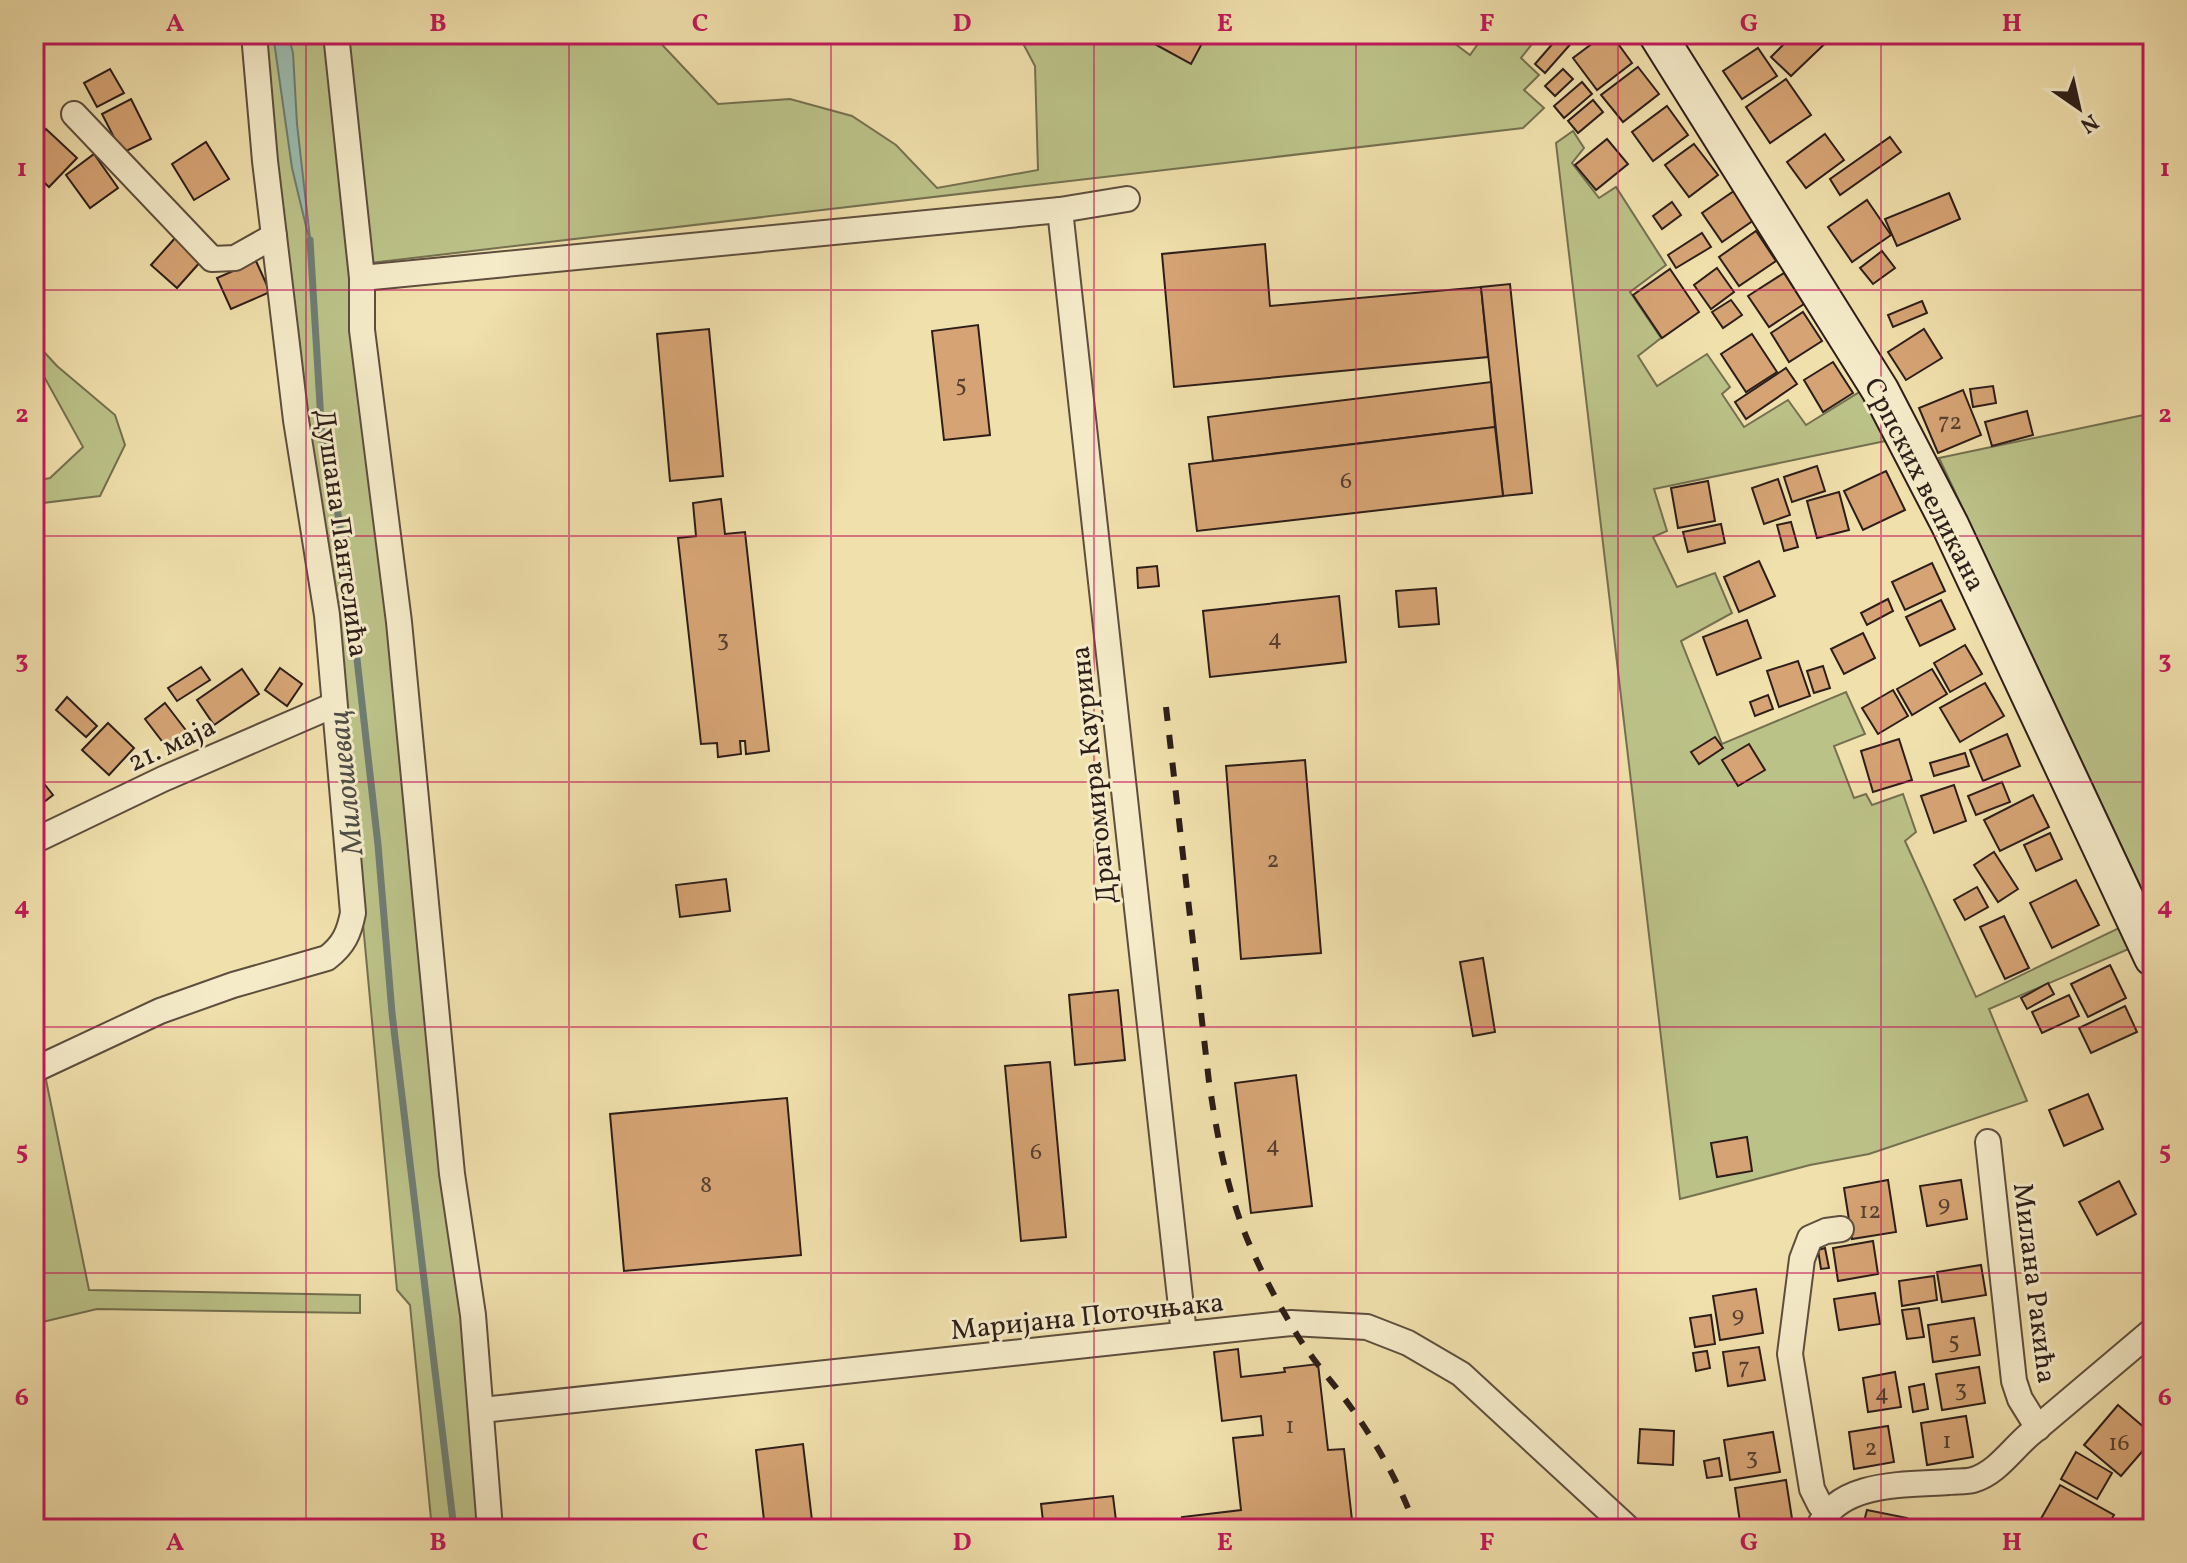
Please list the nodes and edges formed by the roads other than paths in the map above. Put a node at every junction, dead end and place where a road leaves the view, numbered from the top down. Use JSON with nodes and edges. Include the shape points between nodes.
{"nodes":[{"id":1,"x":254,"y":34,"type":"edge"},
{"id":2,"x":336,"y":34,"type":"edge"},
{"id":3,"x":1657,"y":34,"type":"edge"},
{"id":4,"x":74,"y":114,"type":"dead end"},
{"id":5,"x":1127,"y":199,"type":"dead end"},
{"id":6,"x":1060,"y":210,"type":"junction"},
{"id":7,"x":274,"y":236,"type":"junction"},
{"id":8,"x":362,"y":278,"type":"junction"},
{"id":9,"x":334,"y":705,"type":"junction"},
{"id":10,"x":34,"y":841,"type":"edge"},
{"id":11,"x":2153,"y":958,"type":"edge"},
{"id":12,"x":34,"y":1070,"type":"edge"},
{"id":13,"x":1988,"y":1142,"type":"dead end"},
{"id":14,"x":1841,"y":1229,"type":"dead end"},
{"id":15,"x":2153,"y":1330,"type":"edge"},
{"id":16,"x":1184,"y":1334,"type":"junction"},
{"id":17,"x":482,"y":1410,"type":"junction"},
{"id":18,"x":2038,"y":1428,"type":"junction"},
{"id":19,"x":1823,"y":1520,"type":"edge"},
{"id":20,"x":490,"y":1529,"type":"edge"},
{"id":21,"x":1629,"y":1529,"type":"edge"}],
"edges":[{"from":1,"to":7,"type":"street","name":"Душана Пантелића"},
{"from":2,"to":8,"type":"street"},
{"from":3,"to":11,"type":"main road","name":"Српских великана","via":[[1887,402]]},
{"from":4,"to":7,"type":"street","via":[[212,259],[235,258]]},
{"from":5,"to":6,"type":"street"},
{"from":6,"to":8,"type":"street"},
{"from":6,"to":16,"type":"street","name":"Драгомира Каурина"},
{"from":7,"to":9,"type":"street","name":"Душана Пантелића","via":[[327,615]]},
{"from":8,"to":17,"type":"street","via":[[362,330],[399,622],[452,1174]]},
{"from":9,"to":10,"type":"street","name":"21. маја"},
{"from":9,"to":12,"type":"street","name":"Душана Пантелића","via":[[353,913],[349,935],[338,949],[327,958],[160,1011]]},
{"from":13,"to":18,"type":"street","name":"Милана Ракића","via":[[2014,1381]]},
{"from":14,"to":19,"type":"street","via":[[1810,1238],[1802,1259],[1790,1354],[1812,1489]]},
{"from":15,"to":18,"type":"street"},
{"from":16,"to":17,"type":"street","name":"Маријана Поточњака"},
{"from":16,"to":21,"type":"street","name":"Маријана Поточњака","via":[[1291,1323],[1367,1327],[1408,1343],[1461,1374]]},
{"from":17,"to":20,"type":"street"},
{"from":18,"to":19,"type":"street","via":[[1998,1466],[1974,1480],[1865,1492],[1835,1503]]}]}
